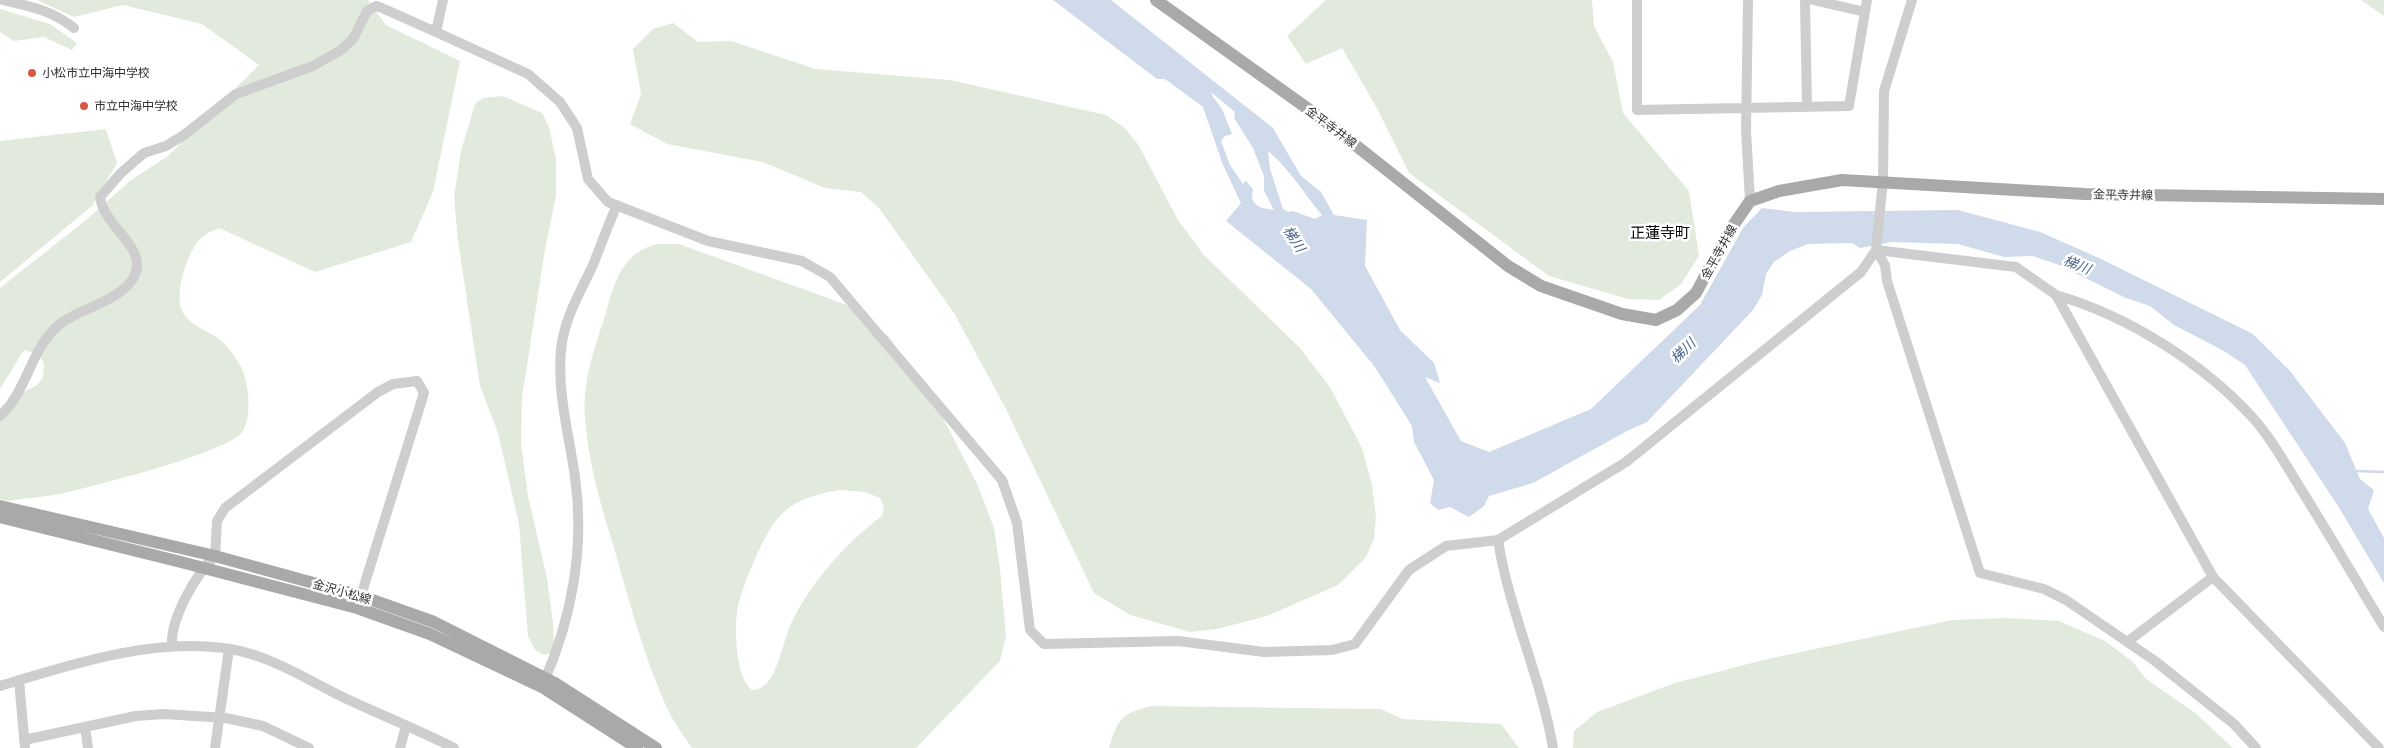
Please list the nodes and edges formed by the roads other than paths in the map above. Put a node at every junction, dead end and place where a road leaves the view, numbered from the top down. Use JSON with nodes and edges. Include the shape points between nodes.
{"nodes":[{"id":1,"x":3,"y":0,"type":"edge"},
{"id":2,"x":443,"y":0,"type":"edge"},
{"id":3,"x":1156,"y":0,"type":"edge"},
{"id":4,"x":1637,"y":0,"type":"edge"},
{"id":5,"x":1748,"y":0,"type":"edge"},
{"id":6,"x":1806,"y":0,"type":"edge"},
{"id":7,"x":1813,"y":0,"type":"edge"},
{"id":8,"x":1867,"y":0,"type":"edge"},
{"id":9,"x":1912,"y":0,"type":"edge"},
{"id":10,"x":1865,"y":12,"type":"junction"},
{"id":11,"x":74,"y":28,"type":"dead end"},
{"id":12,"x":436,"y":32,"type":"junction"},
{"id":13,"x":1808,"y":108,"type":"junction"},
{"id":14,"x":1746,"y":109,"type":"junction"},
{"id":15,"x":1882,"y":187,"type":"junction"},
{"id":16,"x":2384,"y":199,"type":"edge"},
{"id":17,"x":1750,"y":201,"type":"junction"},
{"id":18,"x":616,"y":205,"type":"junction"},
{"id":19,"x":1876,"y":250,"type":"junction"},
{"id":20,"x":2056,"y":295,"type":"junction"},
{"id":21,"x":0,"y":416,"type":"edge"},
{"id":22,"x":0,"y":506,"type":"edge"},
{"id":23,"x":0,"y":517,"type":"edge"},
{"id":24,"x":1498,"y":540,"type":"junction"},
{"id":25,"x":216,"y":556,"type":"junction"},
{"id":26,"x":202,"y":568,"type":"junction"},
{"id":27,"x":2213,"y":577,"type":"junction"},
{"id":28,"x":359,"y":602,"type":"junction"},
{"id":29,"x":2384,"y":627,"type":"edge"},
{"id":30,"x":2127,"y":642,"type":"junction"},
{"id":31,"x":172,"y":646,"type":"junction"},
{"id":32,"x":229,"y":649,"type":"junction"},
{"id":33,"x":19,"y":680,"type":"junction"},
{"id":34,"x":544,"y":683,"type":"junction"},
{"id":35,"x":0,"y":686,"type":"edge"},
{"id":36,"x":218,"y":717,"type":"junction"},
{"id":37,"x":406,"y":726,"type":"junction"},
{"id":38,"x":85,"y":727,"type":"junction"},
{"id":39,"x":24,"y":744,"type":"edge"},
{"id":40,"x":88,"y":748,"type":"edge"},
{"id":41,"x":215,"y":748,"type":"edge"},
{"id":42,"x":309,"y":748,"type":"edge"},
{"id":43,"x":400,"y":748,"type":"edge"},
{"id":44,"x":454,"y":748,"type":"edge"},
{"id":45,"x":637,"y":748,"type":"edge"},
{"id":46,"x":656,"y":748,"type":"edge"},
{"id":47,"x":1553,"y":748,"type":"edge"},
{"id":48,"x":2256,"y":748,"type":"edge"},
{"id":49,"x":2379,"y":748,"type":"edge"}],
"edges":[{"from":1,"to":11,"type":"street","via":[[42,9]]},
{"from":2,"to":12,"type":"street"},
{"from":3,"to":17,"type":"main road","name":"金平寺井線","via":[[1325,121],[1508,266],[1541,286],[1622,314],[1656,320],[1678,310],[1696,293],[1728,233]]},
{"from":4,"to":14,"type":"street","via":[[1637,110]]},
{"from":5,"to":14,"type":"street"},
{"from":6,"to":13,"type":"street"},
{"from":7,"to":10,"type":"street"},
{"from":8,"to":10,"type":"street"},
{"from":9,"to":15,"type":"street","via":[[1884,90]]},
{"from":10,"to":13,"type":"street","via":[[1849,106]]},
{"from":12,"to":18,"type":"street","via":[[528,74],[560,102],[577,128],[588,179],[608,202]]},
{"from":12,"to":21,"type":"street","via":[[382,8],[371,7],[353,39],[342,50],[313,66],[247,89],[184,135],[138,158],[100,197],[102,208],[135,255],[136,272],[124,289],[102,304],[66,318],[53,329],[30,363],[17,396]]},
{"from":13,"to":14,"type":"street"},
{"from":14,"to":17,"type":"street"},
{"from":15,"to":16,"type":"main road","name":"金平寺井線"},
{"from":15,"to":17,"type":"main road","name":"金平寺井線","via":[[1842,180]]},
{"from":15,"to":19,"type":"street"},
{"from":18,"to":24,"type":"street","via":[[708,241],[802,260],[830,277],[1002,480],[1017,523],[1030,630],[1044,644],[1178,641],[1264,652],[1332,650],[1355,644],[1409,570],[1446,546]]},
{"from":18,"to":34,"type":"street","via":[[571,309],[562,347],[562,404],[575,477],[579,542],[563,632]]},
{"from":19,"to":20,"type":"street","via":[[2016,267]]},
{"from":19,"to":24,"type":"street","via":[[1861,272],[1626,462]]},
{"from":19,"to":30,"type":"street","via":[[1885,265],[1887,282],[1980,573],[2044,589],[2066,600]]},
{"from":20,"to":27,"type":"street"},
{"from":20,"to":29,"type":"street","via":[[2119,320],[2191,363],[2219,384],[2255,420]]},
{"from":22,"to":25,"type":"main road","name":"金沢小松線"},
{"from":23,"to":26,"type":"main road","name":"金沢小松線"},
{"from":24,"to":47,"type":"street","via":[[1503,573],[1548,719]]},
{"from":25,"to":26,"type":"street"},
{"from":25,"to":28,"type":"main road","name":"金沢小松線"},
{"from":25,"to":28,"type":"street","via":[[217,521],[225,508],[378,392],[393,384],[417,381],[424,393]]},
{"from":26,"to":28,"type":"main road","name":"金沢小松線"},
{"from":26,"to":31,"type":"street","via":[[171,632]]},
{"from":27,"to":30,"type":"street"},
{"from":27,"to":49,"type":"street"},
{"from":28,"to":34,"type":"main road","name":"金沢小松線"},
{"from":30,"to":48,"type":"street","via":[[2234,724]]},
{"from":31,"to":32,"type":"street"},
{"from":31,"to":33,"type":"street","via":[[111,654]]},
{"from":32,"to":36,"type":"street"},
{"from":32,"to":37,"type":"street","via":[[286,668]]},
{"from":33,"to":35,"type":"street"},
{"from":33,"to":39,"type":"street"},
{"from":34,"to":45,"type":"main road","name":"金沢小松線"},
{"from":34,"to":46,"type":"main road","name":"金沢小松線","via":[[625,726]]},
{"from":36,"to":38,"type":"street","via":[[136,716]]},
{"from":36,"to":41,"type":"street"},
{"from":36,"to":42,"type":"street","via":[[262,726]]},
{"from":37,"to":43,"type":"street"},
{"from":37,"to":44,"type":"street"},
{"from":38,"to":39,"type":"street"},
{"from":38,"to":40,"type":"street"}]}
